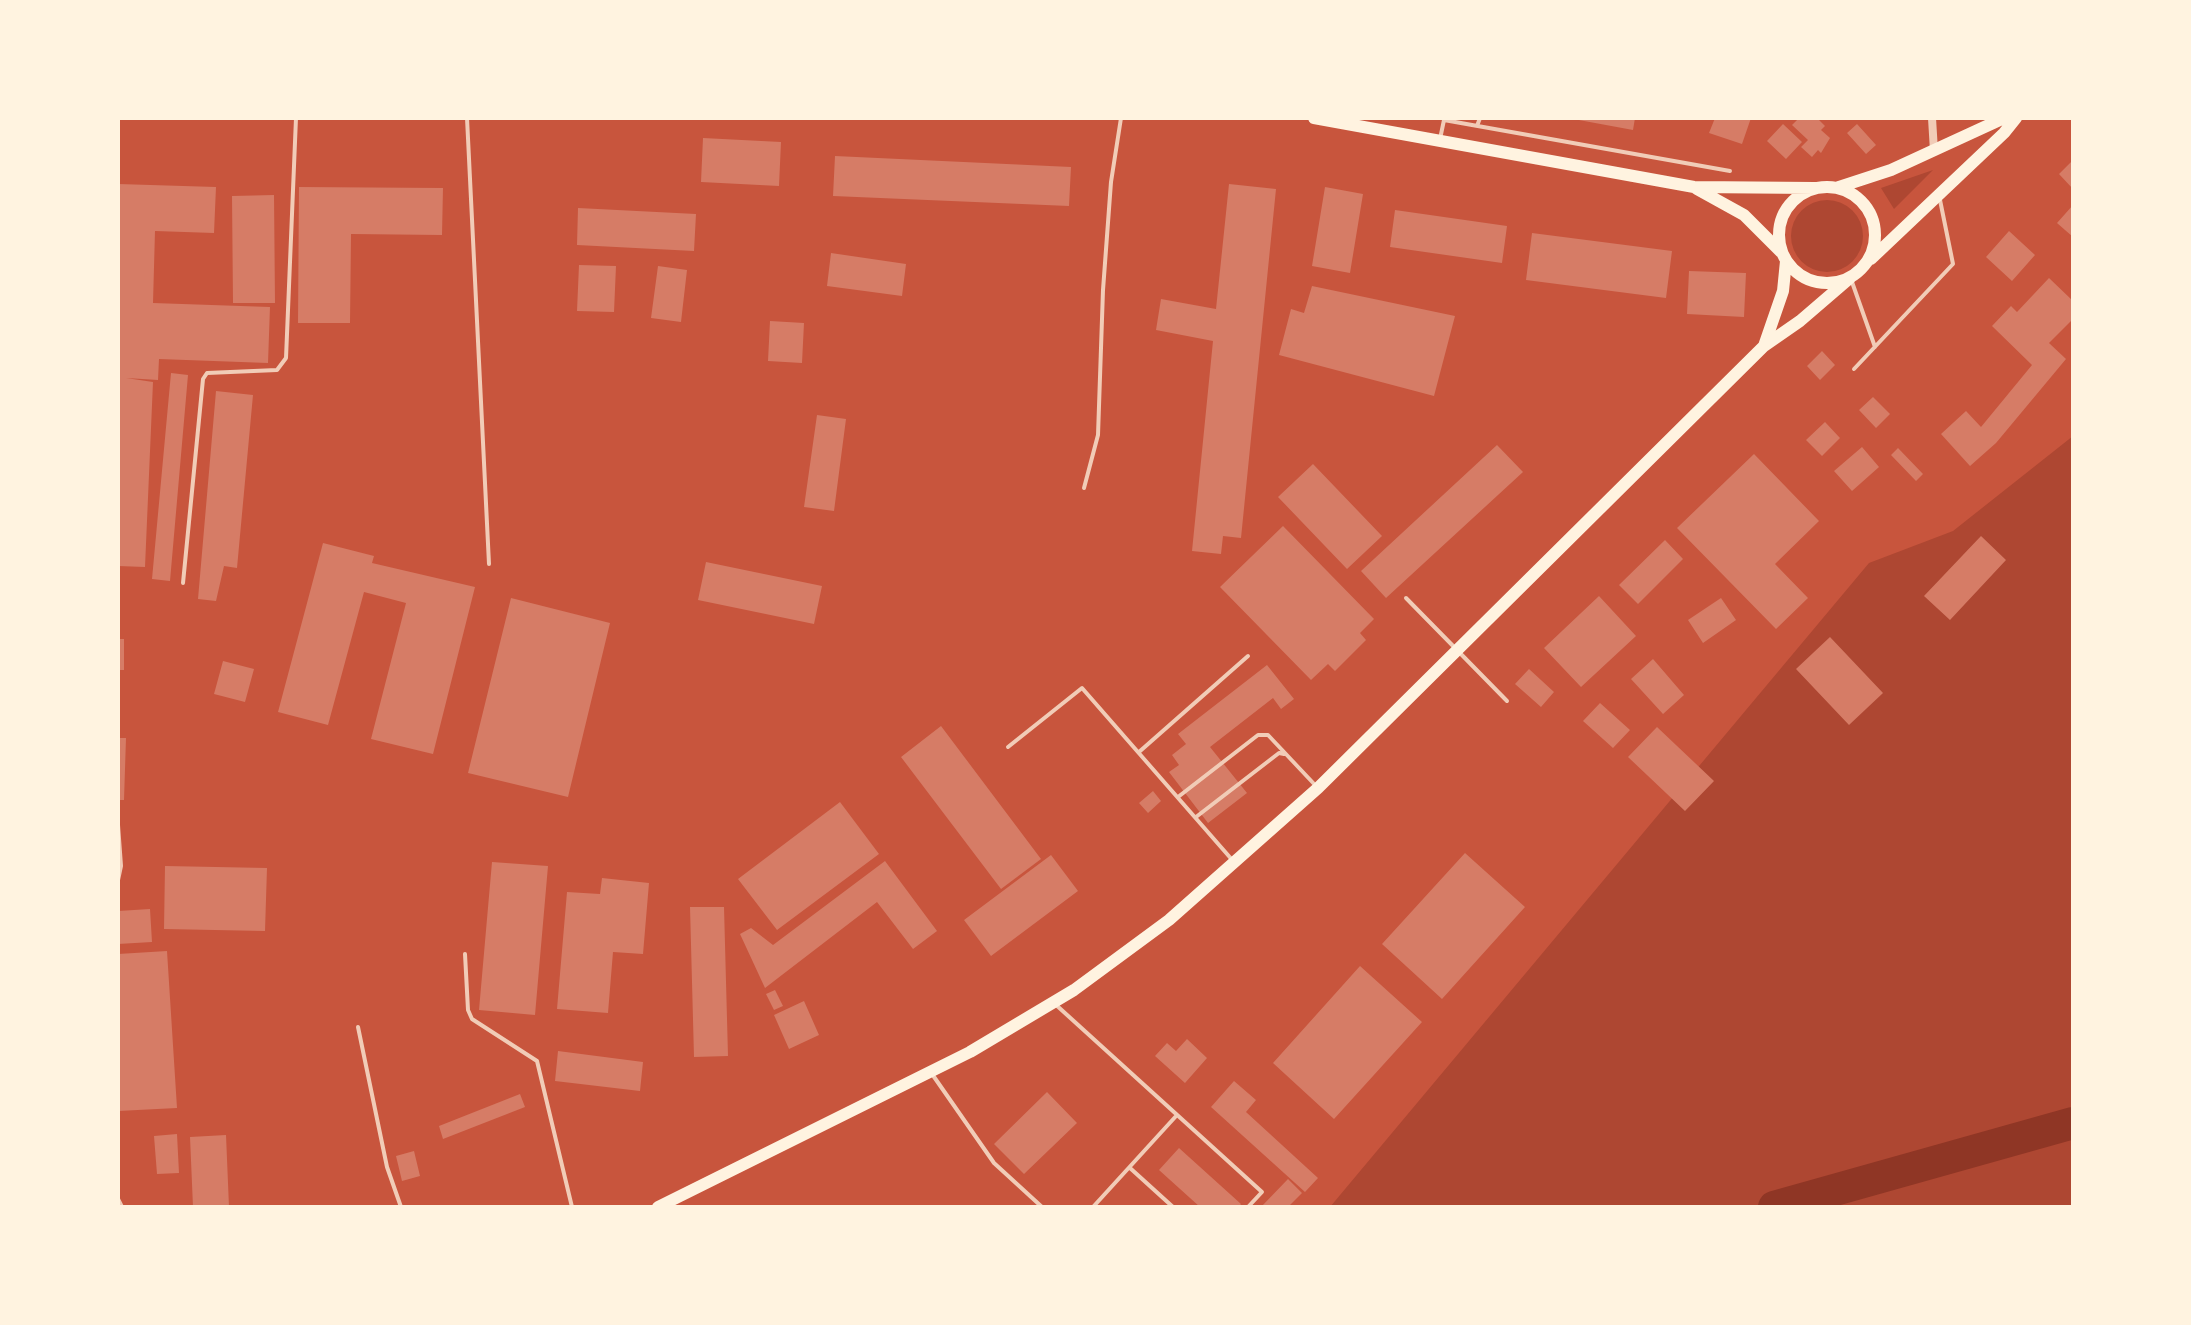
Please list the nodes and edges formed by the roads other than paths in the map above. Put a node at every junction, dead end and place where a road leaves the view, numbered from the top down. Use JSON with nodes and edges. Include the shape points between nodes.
{"nodes":[{"id":1,"x":296,"y":118,"type":"edge"},
{"id":2,"x":467,"y":118,"type":"edge"},
{"id":3,"x":1121,"y":118,"type":"edge"},
{"id":4,"x":1314,"y":118,"type":"edge"},
{"id":5,"x":1480,"y":118,"type":"edge"},
{"id":6,"x":1932,"y":118,"type":"edge"},
{"id":7,"x":2004,"y":118,"type":"edge"},
{"id":8,"x":2016,"y":118,"type":"edge"},
{"id":9,"x":1444,"y":119,"type":"edge"},
{"id":10,"x":1477,"y":126,"type":"junction"},
{"id":11,"x":1440,"y":141,"type":"junction"},
{"id":12,"x":1934,"y":151,"type":"junction"},
{"id":13,"x":1730,"y":171,"type":"dead end"},
{"id":14,"x":1694,"y":187,"type":"junction"},
{"id":15,"x":1839,"y":187,"type":"junction"},
{"id":16,"x":1814,"y":188,"type":"junction"},
{"id":17,"x":1939,"y":193,"type":"junction"},
{"id":18,"x":1785,"y":258,"type":"junction"},
{"id":19,"x":1866,"y":264,"type":"junction"},
{"id":20,"x":1850,"y":278,"type":"junction"},
{"id":21,"x":1764,"y":346,"type":"junction"},
{"id":22,"x":1875,"y":347,"type":"junction"},
{"id":23,"x":1854,"y":369,"type":"dead end"},
{"id":24,"x":1084,"y":488,"type":"dead end"},
{"id":25,"x":489,"y":564,"type":"dead end"},
{"id":26,"x":183,"y":583,"type":"dead end"},
{"id":27,"x":1406,"y":598,"type":"dead end"},
{"id":28,"x":1457,"y":650,"type":"junction"},
{"id":29,"x":1248,"y":656,"type":"dead end"},
{"id":30,"x":1507,"y":701,"type":"dead end"},
{"id":31,"x":1008,"y":747,"type":"dead end"},
{"id":32,"x":1139,"y":752,"type":"junction"},
{"id":33,"x":1287,"y":754,"type":"junction"},
{"id":34,"x":1318,"y":788,"type":"junction"},
{"id":35,"x":1178,"y":797,"type":"junction"},
{"id":36,"x":1196,"y":817,"type":"junction"},
{"id":37,"x":118,"y":825,"type":"edge"},
{"id":38,"x":1236,"y":864,"type":"junction"},
{"id":39,"x":118,"y":880,"type":"edge"},
{"id":40,"x":465,"y":954,"type":"dead end"},
{"id":41,"x":1053,"y":1003,"type":"junction"},
{"id":42,"x":358,"y":1027,"type":"dead end"},
{"id":43,"x":931,"y":1072,"type":"junction"},
{"id":44,"x":1177,"y":1115,"type":"junction"},
{"id":45,"x":1130,"y":1168,"type":"junction"},
{"id":46,"x":118,"y":1199,"type":"edge"},
{"id":47,"x":122,"y":1207,"type":"edge"},
{"id":48,"x":401,"y":1207,"type":"edge"},
{"id":49,"x":572,"y":1207,"type":"edge"},
{"id":50,"x":658,"y":1207,"type":"edge"},
{"id":51,"x":1042,"y":1207,"type":"edge"},
{"id":52,"x":1093,"y":1207,"type":"edge"},
{"id":53,"x":1173,"y":1207,"type":"edge"},
{"id":54,"x":1248,"y":1207,"type":"edge"}],
"edges":[{"from":1,"to":26,"type":"lane","via":[[286,358],[277,370],[207,373],[203,379]]},
{"from":2,"to":25,"type":"lane"},
{"from":3,"to":24,"type":"lane","via":[[1105,259],[1098,435]]},
{"from":4,"to":11,"type":"main road"},
{"from":5,"to":10,"type":"lane"},
{"from":6,"to":12,"type":"street"},
{"from":7,"to":12,"type":"main road"},
{"from":8,"to":17,"type":"main road"},
{"from":9,"to":10,"type":"lane"},
{"from":9,"to":11,"type":"lane"},
{"from":10,"to":13,"type":"lane"},
{"from":11,"to":14,"type":"main road"},
{"from":12,"to":15,"type":"main road"},
{"from":14,"to":16,"type":"main road"},
{"from":14,"to":18,"type":"main road","via":[[1744,215]]},
{"from":15,"to":16,"type":"main road"},
{"from":15,"to":19,"type":"main road","via":[[1861,199],[1874,220],[1875,244]]},
{"from":16,"to":18,"type":"main road","via":[[1786,210],[1779,232]]},
{"from":17,"to":19,"type":"main road"},
{"from":17,"to":22,"type":"lane","via":[[1953,264]]},
{"from":18,"to":20,"type":"main road","via":[[1798,273],[1818,282]]},
{"from":18,"to":21,"type":"main road","via":[[1783,291]]},
{"from":19,"to":20,"type":"main road"},
{"from":20,"to":21,"type":"main road"},
{"from":20,"to":22,"type":"lane"},
{"from":21,"to":28,"type":"main road"},
{"from":22,"to":23,"type":"lane"},
{"from":27,"to":28,"type":"lane"},
{"from":28,"to":30,"type":"lane"},
{"from":28,"to":34,"type":"main road"},
{"from":29,"to":32,"type":"lane"},
{"from":31,"to":32,"type":"lane","via":[[1082,688]]},
{"from":32,"to":35,"type":"lane"},
{"from":33,"to":34,"type":"lane"},
{"from":33,"to":35,"type":"lane","via":[[1268,735],[1258,735]]},
{"from":33,"to":36,"type":"lane","via":[[1279,753]]},
{"from":34,"to":38,"type":"main road"},
{"from":35,"to":36,"type":"lane"},
{"from":36,"to":38,"type":"lane"},
{"from":37,"to":39,"type":"lane"},
{"from":38,"to":41,"type":"main road","via":[[1169,920]]},
{"from":40,"to":49,"type":"lane","via":[[472,1019],[537,1061]]},
{"from":41,"to":43,"type":"main road"},
{"from":41,"to":44,"type":"lane"},
{"from":42,"to":48,"type":"lane","via":[[387,1167]]},
{"from":43,"to":50,"type":"main road"},
{"from":43,"to":51,"type":"lane","via":[[994,1163]]},
{"from":44,"to":45,"type":"lane"},
{"from":44,"to":54,"type":"lane","via":[[1262,1192]]},
{"from":45,"to":52,"type":"lane"},
{"from":45,"to":53,"type":"lane"},
{"from":46,"to":47,"type":"lane"}]}
